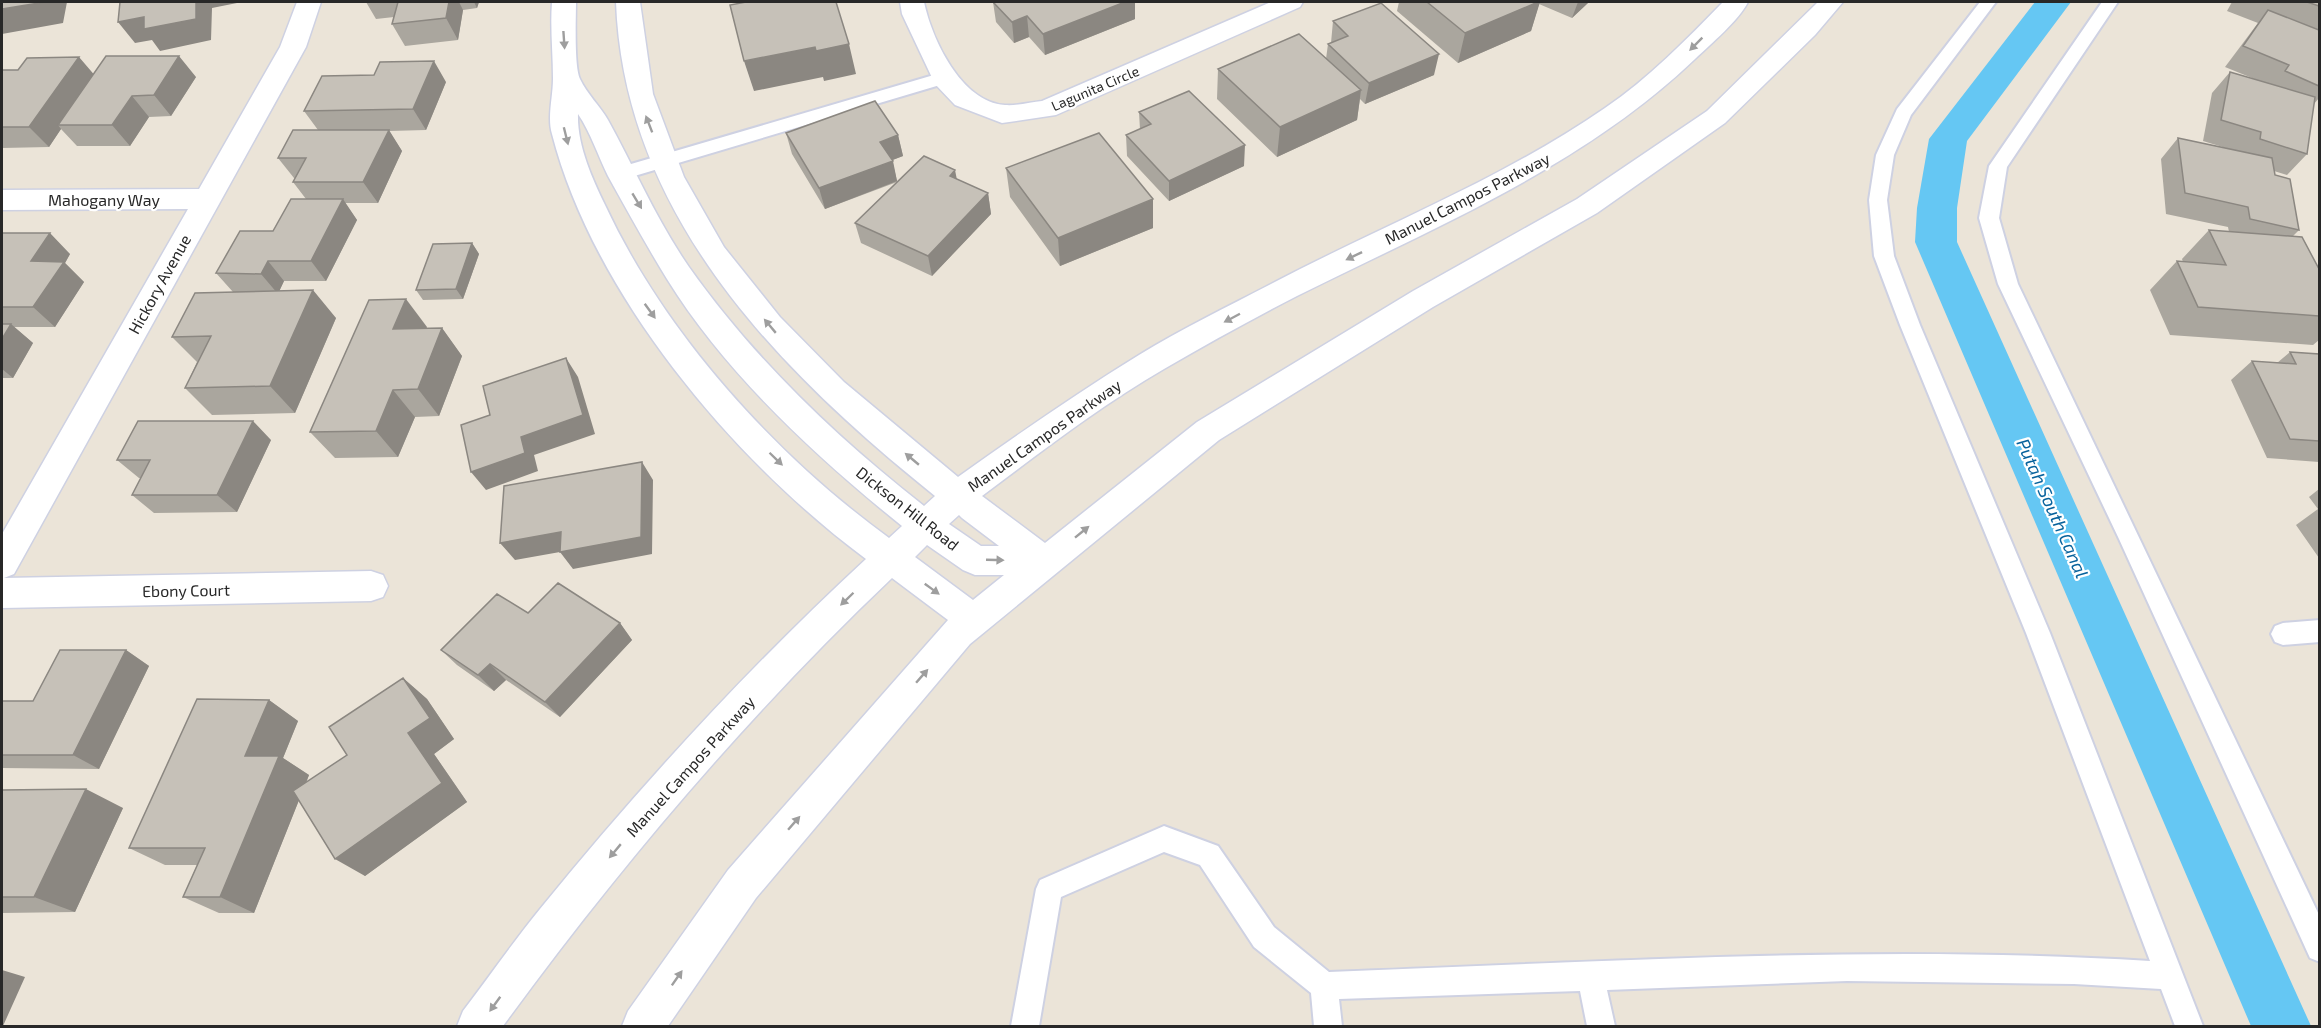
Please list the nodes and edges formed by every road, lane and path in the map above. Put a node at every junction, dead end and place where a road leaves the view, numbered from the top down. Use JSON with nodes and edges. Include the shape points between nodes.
{"nodes":[{"id":1,"x":309,"y":2,"type":"edge"},
{"id":2,"x":564,"y":2,"type":"edge"},
{"id":3,"x":628,"y":2,"type":"edge"},
{"id":4,"x":912,"y":2,"type":"edge"},
{"id":5,"x":1291,"y":2,"type":"edge"},
{"id":6,"x":1737,"y":2,"type":"edge"},
{"id":7,"x":1831,"y":2,"type":"edge"},
{"id":8,"x":1988,"y":2,"type":"edge"},
{"id":9,"x":2110,"y":2,"type":"edge"},
{"id":10,"x":567,"y":78,"type":"junction"},
{"id":11,"x":944,"y":78,"type":"junction"},
{"id":12,"x":664,"y":161,"type":"junction"},
{"id":13,"x":621,"y":174,"type":"junction"},
{"id":14,"x":206,"y":199,"type":"junction"},
{"id":15,"x":2,"y":200,"type":"edge"},
{"id":16,"x":957,"y":496,"type":"junction"},
{"id":17,"x":926,"y":526,"type":"junction"},
{"id":18,"x":889,"y":559,"type":"junction"},
{"id":19,"x":1044,"y":562,"type":"junction"},
{"id":20,"x":2,"y":564,"type":"edge"},
{"id":21,"x":371,"y":586,"type":"dead end"},
{"id":22,"x":2,"y":593,"type":"edge"},
{"id":23,"x":974,"y":620,"type":"junction"},
{"id":24,"x":2319,"y":631,"type":"edge"},
{"id":25,"x":2283,"y":634,"type":"dead end"},
{"id":26,"x":2319,"y":948,"type":"edge"},
{"id":27,"x":2171,"y":976,"type":"junction"},
{"id":28,"x":1591,"y":978,"type":"junction"},
{"id":29,"x":1324,"y":986,"type":"junction"},
{"id":30,"x":478,"y":1026,"type":"edge"},
{"id":31,"x":643,"y":1026,"type":"edge"},
{"id":32,"x":1025,"y":1026,"type":"edge"},
{"id":33,"x":1328,"y":1026,"type":"edge"},
{"id":34,"x":1601,"y":1026,"type":"edge"},
{"id":35,"x":2189,"y":1026,"type":"edge"}],
"edges":[{"from":1,"to":14,"type":"street","name":"Hickory Avenue","via":[[293,47]]},
{"from":2,"to":10,"type":"street","name":"Dickson Hill Road","one_way":true},
{"from":12,"to":3,"type":"street","one_way":true,"via":[[633,64]]},
{"from":4,"to":11,"type":"street","name":"Lagunita Circle"},
{"from":5,"to":11,"type":"street","name":"Lagunita Circle","via":[[1047,109],[1002,114],[964,99]]},
{"from":6,"to":16,"type":"street","name":"Manuel Campos Parkway","one_way":true,"via":[[1659,79],[1576,139],[1435,217],[1284,290],[1151,362],[1050,428]]},
{"from":19,"to":7,"type":"street","one_way":true,"via":[[1208,431],[1423,299],[1587,206],[1716,117]]},
{"from":8,"to":27,"type":"lane","via":[[1903,113],[1885,155],[1878,200],[1884,256],[2038,633]]},
{"from":9,"to":26,"type":"lane","via":[[1998,166],[1989,218],[2008,284]]},
{"from":10,"to":13,"type":"street","name":"Dickson Hill Road","via":[[595,120]]},
{"from":10,"to":18,"type":"street","name":"Dickson Hill Road","one_way":true,"via":[[564,131],[603,231],[640,297],[693,371],[762,447],[836,517]]},
{"from":11,"to":12,"type":"lane"},
{"from":12,"to":13,"type":"lane"},
{"from":16,"to":12,"type":"street","one_way":true,"via":[[832,390],[771,329],[716,258],[680,198]]},
{"from":13,"to":17,"type":"street","name":"Dickson Hill Road","one_way":true,"via":[[678,273],[733,347],[801,418]]},
{"from":14,"to":15,"type":"street","name":"Mahogany Way"},
{"from":14,"to":20,"type":"street","name":"Hickory Avenue"},
{"from":16,"to":17,"type":"street","name":"Manuel Campos Parkway"},
{"from":16,"to":19,"type":"street"},
{"from":17,"to":18,"type":"street","name":"Manuel Campos Parkway"},
{"from":17,"to":19,"type":"street","name":"Dickson Hill Road","one_way":true,"via":[[975,560]]},
{"from":18,"to":23,"type":"street","name":"Dickson Hill Road","one_way":true},
{"from":18,"to":30,"type":"street","name":"Manuel Campos Parkway","one_way":true,"via":[[820,624],[682,772],[554,924]]},
{"from":19,"to":23,"type":"street"},
{"from":21,"to":22,"type":"street","name":"Ebony Court"},
{"from":31,"to":23,"type":"street","one_way":true,"via":[[742,884],[958,633]]},
{"from":24,"to":25,"type":"lane"},
{"from":27,"to":28,"type":"lane","via":[[2074,970],[1847,967]]},
{"from":27,"to":35,"type":"lane"},
{"from":28,"to":29,"type":"lane"},
{"from":28,"to":34,"type":"lane"},
{"from":29,"to":32,"type":"lane","via":[[1264,937],[1209,855],[1164,839],[1049,889]]},
{"from":29,"to":33,"type":"lane"}]}
